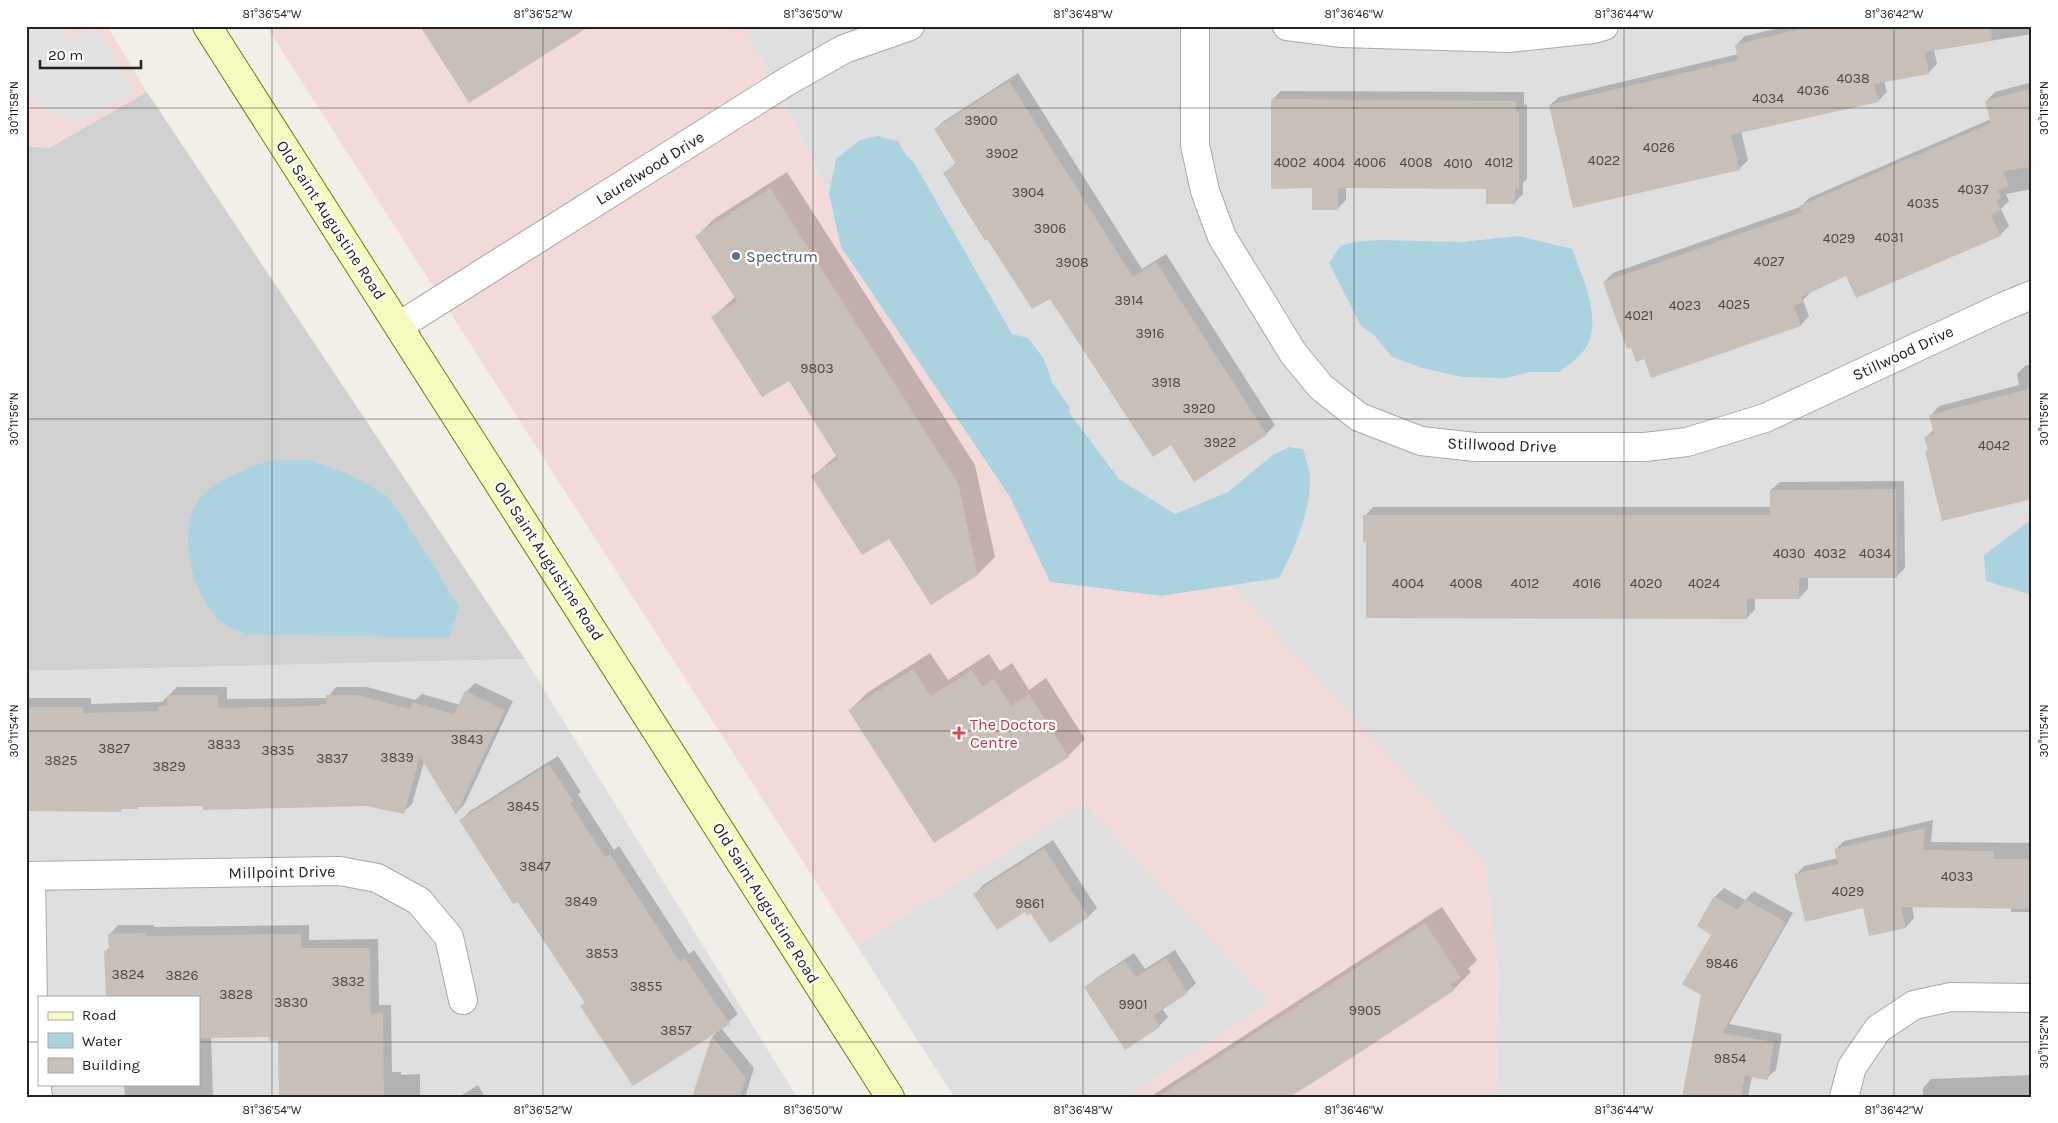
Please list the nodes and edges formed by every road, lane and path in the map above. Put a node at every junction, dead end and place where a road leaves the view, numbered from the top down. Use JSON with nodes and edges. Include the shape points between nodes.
{"nodes":[{"id":1,"x":207,"y":26,"type":"edge"},
{"id":2,"x":910,"y":26,"type":"edge"},
{"id":3,"x":1195,"y":26,"type":"edge"},
{"id":4,"x":1287,"y":26,"type":"edge"},
{"id":5,"x":1604,"y":26,"type":"edge"},
{"id":6,"x":2032,"y":296,"type":"edge"},
{"id":7,"x":399,"y":326,"type":"junction"},
{"id":8,"x":29,"y":876,"type":"edge"},
{"id":9,"x":2032,"y":998,"type":"edge"},
{"id":10,"x":463,"y":1000,"type":"dead end"},
{"id":11,"x":38,"y":1097,"type":"edge"},
{"id":12,"x":890,"y":1097,"type":"edge"},
{"id":13,"x":1844,"y":1097,"type":"edge"}],
"edges":[{"from":1,"to":7,"type":"main road","name":"Old Saint Augustine Road"},
{"from":2,"to":7,"type":"street","name":"Laurelwood Drive","via":[[844,49],[786,82]]},
{"from":3,"to":6,"type":"street","name":"Stillwood Drive","via":[[1195,145],[1205,191],[1222,237],[1293,353],[1321,387],[1359,416],[1421,441],[1475,447],[1645,447],[1687,442],[1765,418]]},
{"from":4,"to":5,"type":"street","via":[[1342,33],[1508,38],[1593,30]]},
{"from":7,"to":12,"type":"main road","name":"Old Saint Augustine Road"},
{"from":8,"to":10,"type":"street","name":"Millpoint Drive","via":[[340,871],[377,878],[419,901],[450,938]]},
{"from":8,"to":11,"type":"street","via":[[34,1066]]},
{"from":9,"to":13,"type":"street","via":[[1951,997],[1914,1005],[1878,1029],[1852,1067]]}]}
